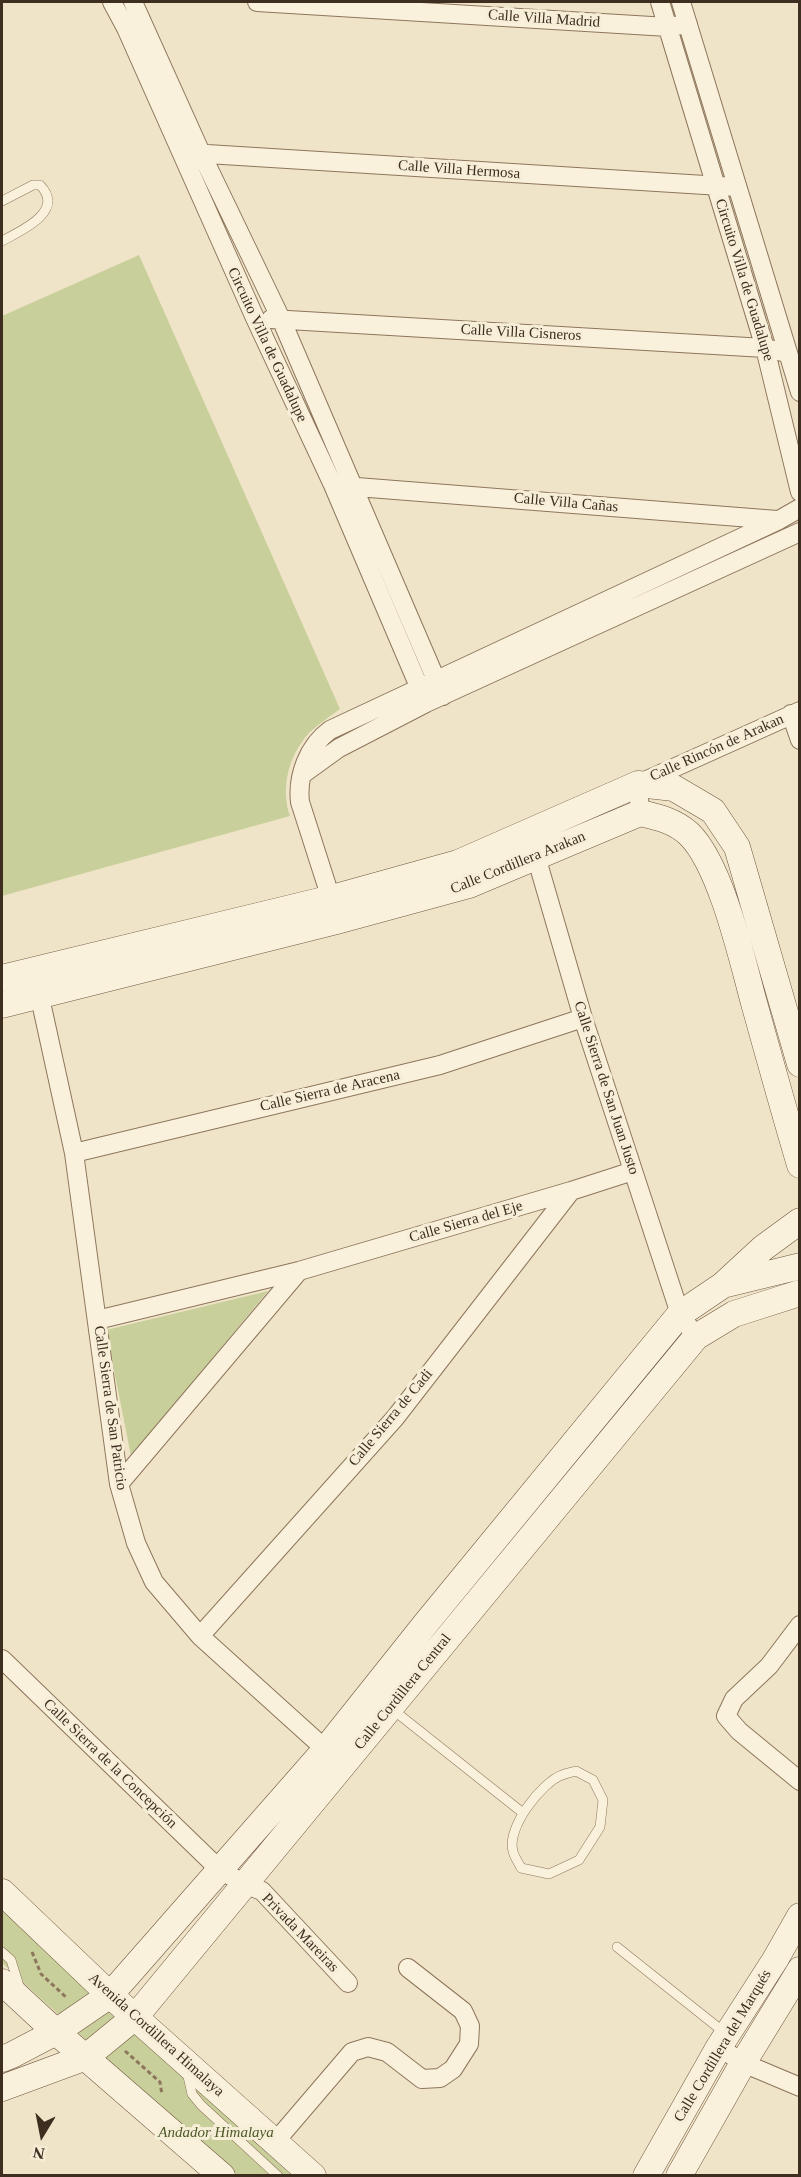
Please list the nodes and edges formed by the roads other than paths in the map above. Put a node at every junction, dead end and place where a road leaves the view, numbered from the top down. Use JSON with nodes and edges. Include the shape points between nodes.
{"nodes":[{"id":1,"x":112,"y":2,"type":"edge"},
{"id":2,"x":133,"y":2,"type":"edge"},
{"id":3,"x":256,"y":2,"type":"edge"},
{"id":4,"x":660,"y":2,"type":"edge"},
{"id":5,"x":681,"y":2,"type":"edge"},
{"id":6,"x":688,"y":24,"type":"junction"},
{"id":7,"x":668,"y":27,"type":"junction"},
{"id":8,"x":180,"y":153,"type":"junction"},
{"id":9,"x":201,"y":153,"type":"junction"},
{"id":10,"x":716,"y":187,"type":"junction"},
{"id":11,"x":737,"y":187,"type":"junction"},
{"id":12,"x":2,"y":201,"type":"edge"},
{"id":13,"x":2,"y":241,"type":"edge"},
{"id":14,"x":255,"y":318,"type":"junction"},
{"id":15,"x":281,"y":319,"type":"junction"},
{"id":16,"x":765,"y":348,"type":"junction"},
{"id":17,"x":787,"y":352,"type":"junction"},
{"id":18,"x":800,"y":392,"type":"edge"},
{"id":19,"x":333,"y":485,"type":"junction"},
{"id":20,"x":354,"y":487,"type":"junction"},
{"id":21,"x":800,"y":492,"type":"edge"},
{"id":22,"x":800,"y":508,"type":"edge"},
{"id":23,"x":779,"y":520,"type":"junction"},
{"id":24,"x":793,"y":535,"type":"edge"},
{"id":25,"x":440,"y":689,"type":"junction"},
{"id":26,"x":423,"y":696,"type":"junction"},
{"id":27,"x":795,"y":712,"type":"edge"},
{"id":28,"x":800,"y":740,"type":"edge"},
{"id":29,"x":638,"y":784,"type":"junction"},
{"id":30,"x":640,"y":813,"type":"junction"},
{"id":31,"x":529,"y":832,"type":"junction"},
{"id":32,"x":536,"y":856,"type":"junction"},
{"id":33,"x":334,"y":910,"type":"junction"},
{"id":34,"x":2,"y":978,"type":"edge"},
{"id":35,"x":36,"y":982,"type":"junction"},
{"id":36,"x":2,"y":1005,"type":"edge"},
{"id":37,"x":583,"y":1018,"type":"junction"},
{"id":38,"x":800,"y":1064,"type":"edge"},
{"id":39,"x":74,"y":1153,"type":"junction"},
{"id":40,"x":800,"y":1165,"type":"edge"},
{"id":41,"x":633,"y":1170,"type":"junction"},
{"id":42,"x":571,"y":1191,"type":"junction"},
{"id":43,"x":800,"y":1221,"type":"edge"},
{"id":44,"x":800,"y":1266,"type":"edge"},
{"id":45,"x":300,"y":1271,"type":"junction"},
{"id":46,"x":723,"y":1285,"type":"junction"},
{"id":47,"x":800,"y":1293,"type":"edge"},
{"id":48,"x":680,"y":1314,"type":"junction"},
{"id":49,"x":97,"y":1320,"type":"junction"},
{"id":50,"x":696,"y":1337,"type":"junction"},
{"id":51,"x":119,"y":1484,"type":"junction"},
{"id":52,"x":427,"y":1622,"type":"junction"},
{"id":53,"x":800,"y":1625,"type":"edge"},
{"id":54,"x":200,"y":1636,"type":"junction"},
{"id":55,"x":447,"y":1639,"type":"junction"},
{"id":56,"x":2,"y":1659,"type":"edge"},
{"id":57,"x":390,"y":1707,"type":"junction"},
{"id":58,"x":334,"y":1757,"type":"junction"},
{"id":59,"x":800,"y":1781,"type":"edge"},
{"id":60,"x":523,"y":1813,"type":"junction"},
{"id":61,"x":219,"y":1869,"type":"junction"},
{"id":62,"x":244,"y":1884,"type":"junction"},
{"id":63,"x":2,"y":1892,"type":"edge"},
{"id":64,"x":800,"y":1916,"type":"edge"},
{"id":65,"x":617,"y":1947,"type":"dead end"},
{"id":66,"x":2,"y":1952,"type":"edge"},
{"id":67,"x":775,"y":1960,"type":"junction"},
{"id":68,"x":408,"y":1968,"type":"dead end"},
{"id":69,"x":799,"y":1972,"type":"edge"},
{"id":70,"x":2,"y":1982,"type":"edge"},
{"id":71,"x":348,"y":1983,"type":"dead end"},
{"id":72,"x":110,"y":1995,"type":"junction"},
{"id":73,"x":24,"y":2003,"type":"junction"},
{"id":74,"x":136,"y":2016,"type":"junction"},
{"id":75,"x":56,"y":2032,"type":"junction"},
{"id":76,"x":723,"y":2041,"type":"junction"},
{"id":77,"x":86,"y":2057,"type":"junction"},
{"id":78,"x":2,"y":2059,"type":"edge"},
{"id":79,"x":185,"y":2061,"type":"junction"},
{"id":80,"x":743,"y":2063,"type":"junction"},
{"id":81,"x":800,"y":2087,"type":"edge"},
{"id":82,"x":2,"y":2088,"type":"edge"},
{"id":83,"x":275,"y":2142,"type":"junction"},
{"id":84,"x":222,"y":2175,"type":"edge"},
{"id":85,"x":278,"y":2175,"type":"edge"},
{"id":86,"x":313,"y":2175,"type":"edge"},
{"id":87,"x":646,"y":2175,"type":"edge"},
{"id":88,"x":679,"y":2175,"type":"edge"}],
"edges":[{"from":1,"to":8,"type":"street","name":"Circuito Villa de Guadalupe"},
{"from":2,"to":9,"type":"street","name":"Circuito Villa de Guadalupe"},
{"from":3,"to":7,"type":"street","name":"Calle Villa Madrid"},
{"from":4,"to":7,"type":"street","name":"Circuito Villa de Guadalupe"},
{"from":5,"to":6,"type":"street","name":"Circuito Villa de Guadalupe"},
{"from":6,"to":7,"type":"street","name":"Calle Villa Madrid"},
{"from":6,"to":11,"type":"street","name":"Circuito Villa de Guadalupe"},
{"from":7,"to":10,"type":"street","name":"Circuito Villa de Guadalupe"},
{"from":8,"to":9,"type":"street","name":"Calle Villa Hermosa"},
{"from":8,"to":14,"type":"street","name":"Circuito Villa de Guadalupe"},
{"from":9,"to":10,"type":"street","name":"Calle Villa Hermosa"},
{"from":9,"to":15,"type":"street","name":"Circuito Villa de Guadalupe"},
{"from":10,"to":11,"type":"street","name":"Calle Villa Hermosa"},
{"from":10,"to":16,"type":"street","name":"Circuito Villa de Guadalupe"},
{"from":11,"to":17,"type":"street","name":"Circuito Villa de Guadalupe"},
{"from":12,"to":13,"type":"lane","via":[[40,185],[47,202],[40,219]]},
{"from":14,"to":15,"type":"street","name":"Calle Villa Cisneros"},
{"from":14,"to":19,"type":"street","name":"Circuito Villa de Guadalupe"},
{"from":15,"to":16,"type":"street","name":"Calle Villa Cisneros"},
{"from":15,"to":20,"type":"street","name":"Circuito Villa de Guadalupe"},
{"from":16,"to":17,"type":"street","name":"Calle Villa Cisneros"},
{"from":16,"to":21,"type":"street","name":"Circuito Villa de Guadalupe"},
{"from":17,"to":18,"type":"street","name":"Circuito Villa de Guadalupe"},
{"from":19,"to":20,"type":"street","name":"Calle Villa Cañas"},
{"from":19,"to":26,"type":"street","name":"Circuito Villa de Guadalupe"},
{"from":20,"to":23,"type":"street","name":"Calle Villa Cañas"},
{"from":20,"to":25,"type":"street","name":"Circuito Villa de Guadalupe"},
{"from":22,"to":23,"type":"street"},
{"from":23,"to":24,"type":"street"},
{"from":23,"to":25,"type":"street"},
{"from":24,"to":25,"type":"street"},
{"from":25,"to":26,"type":"street"},
{"from":26,"to":33,"type":"street","via":[[330,730],[314,746],[298,788]]},
{"from":27,"to":28,"type":"street","name":"Calle Rincón de Arakan"},
{"from":27,"to":29,"type":"street","name":"Calle Rincón de Arakan"},
{"from":29,"to":30,"type":"street","name":"Calle Rincón de Arakan"},
{"from":29,"to":31,"type":"street","name":"Calle Cordillera Arakan"},
{"from":29,"to":38,"type":"street","via":[[674,788],[713,811],[736,847]]},
{"from":30,"to":32,"type":"street","name":"Calle Cordillera Arakan"},
{"from":30,"to":40,"type":"street","via":[[668,819],[689,834],[717,880]]},
{"from":31,"to":32,"type":"street","name":"Calle Sierra de San Juan Justo"},
{"from":31,"to":33,"type":"street","name":"Calle Cordillera Arakan"},
{"from":32,"to":33,"type":"street","name":"Calle Cordillera Arakan","via":[[469,885]]},
{"from":32,"to":37,"type":"street","name":"Calle Sierra de San Juan Justo"},
{"from":33,"to":35,"type":"street","name":"Calle Cordillera Arakan"},
{"from":34,"to":35,"type":"street","name":"Calle Cordillera Arakan"},
{"from":35,"to":36,"type":"street","name":"Calle Cordillera Arakan"},
{"from":35,"to":39,"type":"street","name":"Calle Sierra de San Patricio"},
{"from":37,"to":39,"type":"street","name":"Calle Sierra de Aracena","via":[[440,1065]]},
{"from":37,"to":41,"type":"street","name":"Calle Sierra de San Juan Justo"},
{"from":39,"to":49,"type":"street","name":"Calle Sierra de San Patricio"},
{"from":41,"to":42,"type":"street","name":"Calle Sierra del Eje"},
{"from":41,"to":48,"type":"street","name":"Calle Sierra de San Juan Justo"},
{"from":42,"to":45,"type":"street","name":"Calle Sierra del Eje"},
{"from":42,"to":54,"type":"street","name":"Calle Sierra de Cadi","via":[[394,1418]]},
{"from":43,"to":46,"type":"street"},
{"from":44,"to":46,"type":"street","name":"Calle Cordillera Central"},
{"from":45,"to":49,"type":"street","name":"Calle Sierra del Eje"},
{"from":45,"to":51,"type":"street"},
{"from":46,"to":48,"type":"street","name":"Calle Cordillera Central"},
{"from":47,"to":50,"type":"street","name":"Calle Cordillera Central","via":[[734,1314]]},
{"from":48,"to":50,"type":"street","name":"Calle Sierra de San Juan Justo"},
{"from":48,"to":52,"type":"street","name":"Calle Cordillera Central"},
{"from":49,"to":51,"type":"street","name":"Calle Sierra de San Patricio"},
{"from":50,"to":55,"type":"street","name":"Calle Cordillera Central"},
{"from":51,"to":54,"type":"street","name":"Calle Sierra de San Patricio","via":[[136,1543],[154,1582]]},
{"from":52,"to":55,"type":"street"},
{"from":52,"to":58,"type":"street","name":"Calle Cordillera Central"},
{"from":53,"to":59,"type":"street","via":[[769,1665],[734,1699],[726,1716]]},
{"from":54,"to":58,"type":"street","name":"Calle Sierra de San Patricio"},
{"from":55,"to":57,"type":"street","name":"Calle Cordillera Central"},
{"from":56,"to":61,"type":"street","name":"Calle Sierra de la Concepción"},
{"from":57,"to":58,"type":"street","name":"Calle Cordillera Central"},
{"from":57,"to":60,"type":"lane"},
{"from":58,"to":61,"type":"street","name":"Calle Cordillera Central"},
{"from":58,"to":62,"type":"street","name":"Calle Cordillera Central"},
{"from":60,"to":60,"type":"lane","via":[[513,1833],[512,1850],[522,1868],[549,1874],[579,1860],[600,1827],[603,1800],[593,1780],[576,1771],[561,1775],[547,1786]]},
{"from":61,"to":62,"type":"street","name":"Privada Mareiras"},
{"from":61,"to":72,"type":"street","name":"Calle Cordillera Central"},
{"from":62,"to":71,"type":"street","name":"Privada Mareiras","via":[[262,1891]]},
{"from":62,"to":74,"type":"street","name":"Calle Cordillera Central"},
{"from":63,"to":72,"type":"street","name":"Avenida Cordillera Himalaya"},
{"from":64,"to":67,"type":"street","name":"Calle Cordillera del Marqués"},
{"from":65,"to":76,"type":"lane"},
{"from":66,"to":73,"type":"lane","via":[[10,1960]]},
{"from":67,"to":69,"type":"street"},
{"from":67,"to":76,"type":"street","name":"Calle Cordillera del Marqués"},
{"from":68,"to":83,"type":"street","via":[[463,2011],[470,2026],[469,2044],[453,2069],[440,2078],[422,2079],[387,2052],[368,2047],[352,2052]]},
{"from":69,"to":80,"type":"street","name":"Calle Cordillera del Marqués"},
{"from":70,"to":73,"type":"street"},
{"from":72,"to":74,"type":"street","name":"Avenida Cordillera Himalaya"},
{"from":72,"to":75,"type":"street","name":"Calle Cordillera Central"},
{"from":73,"to":75,"type":"street"},
{"from":74,"to":77,"type":"street","name":"Calle Cordillera Central"},
{"from":74,"to":79,"type":"street","name":"Avenida Cordillera Himalaya"},
{"from":75,"to":77,"type":"street"},
{"from":75,"to":78,"type":"street","name":"Calle Cordillera Central"},
{"from":76,"to":80,"type":"street"},
{"from":76,"to":87,"type":"street","name":"Calle Cordillera del Marqués"},
{"from":77,"to":82,"type":"street","name":"Calle Cordillera Central"},
{"from":77,"to":84,"type":"street"},
{"from":79,"to":83,"type":"street","name":"Avenida Cordillera Himalaya"},
{"from":79,"to":85,"type":"lane","via":[[192,2094]]},
{"from":80,"to":81,"type":"street"},
{"from":80,"to":88,"type":"street","name":"Calle Cordillera del Marqués"},
{"from":83,"to":86,"type":"street","name":"Avenida Cordillera Himalaya"}]}
